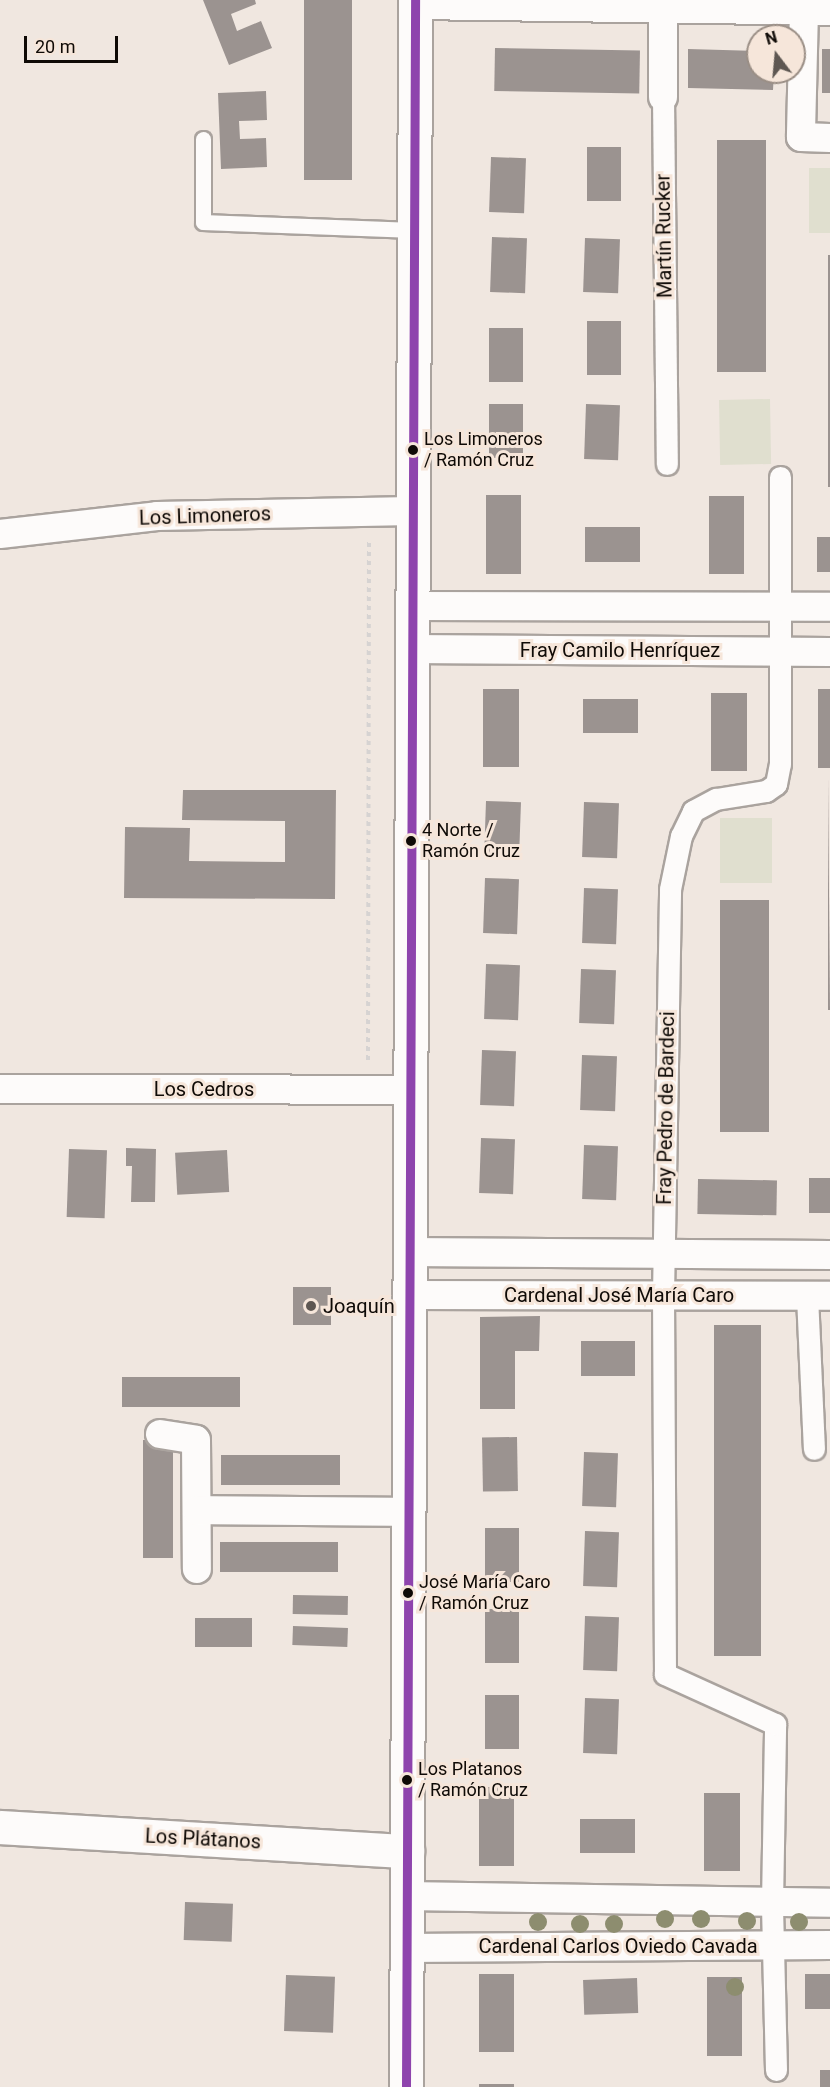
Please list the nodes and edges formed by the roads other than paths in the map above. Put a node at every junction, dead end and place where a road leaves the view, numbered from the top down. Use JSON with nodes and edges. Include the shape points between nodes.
{"nodes":[{"id":1,"x":414,"y":2,"type":"edge"},
{"id":2,"x":663,"y":9,"type":"junction"},
{"id":3,"x":817,"y":10,"type":"edge"},
{"id":4,"x":663,"y":97,"type":"joint"},
{"id":5,"x":830,"y":138,"type":"edge"},
{"id":6,"x":203,"y":139,"type":"dead end"},
{"id":7,"x":413,"y":230,"type":"junction"},
{"id":8,"x":667,"y":464,"type":"dead end"},
{"id":9,"x":780,"y":477,"type":"dead end"},
{"id":10,"x":412,"y":511,"type":"junction"},
{"id":11,"x":0,"y":534,"type":"edge"},
{"id":12,"x":411,"y":606,"type":"junction"},
{"id":13,"x":781,"y":607,"type":"junction"},
{"id":14,"x":830,"y":607,"type":"edge"},
{"id":15,"x":411,"y":649,"type":"junction"},
{"id":16,"x":781,"y":651,"type":"junction"},
{"id":17,"x":830,"y":652,"type":"edge"},
{"id":18,"x":0,"y":1089,"type":"edge"},
{"id":19,"x":409,"y":1090,"type":"junction"},
{"id":20,"x":408,"y":1252,"type":"junction"},
{"id":21,"x":664,"y":1254,"type":"junction"},
{"id":22,"x":830,"y":1255,"type":"edge"},
{"id":23,"x":408,"y":1295,"type":"junction"},
{"id":24,"x":663,"y":1295,"type":"junction"},
{"id":25,"x":819,"y":1296,"type":"edge"},
{"id":26,"x":160,"y":1434,"type":"dead end"},
{"id":27,"x":814,"y":1449,"type":"dead end"},
{"id":28,"x":197,"y":1510,"type":"junction"},
{"id":29,"x":407,"y":1512,"type":"junction"},
{"id":30,"x":197,"y":1569,"type":"dead end"},
{"id":31,"x":0,"y":1827,"type":"edge"},
{"id":32,"x":406,"y":1851,"type":"junction"},
{"id":33,"x":406,"y":1896,"type":"junction"},
{"id":34,"x":772,"y":1903,"type":"junction"},
{"id":35,"x":830,"y":1903,"type":"edge"},
{"id":36,"x":773,"y":1945,"type":"junction"},
{"id":37,"x":830,"y":1945,"type":"edge"},
{"id":38,"x":406,"y":1948,"type":"junction"},
{"id":39,"x":776,"y":2070,"type":"dead end"},
{"id":40,"x":406,"y":2087,"type":"edge"}],
"edges":[{"from":1,"to":2,"type":"street"},
{"from":1,"to":7,"type":"street"},
{"from":2,"to":3,"type":"street"},
{"from":2,"to":4,"type":"street","name":"Martín Rucker"},
{"from":3,"to":5,"type":"street","via":[[801,137]]},
{"from":4,"to":8,"type":"street","name":"Martín Rucker"},
{"from":6,"to":7,"type":"lane","via":[[203,222]]},
{"from":7,"to":10,"type":"street"},
{"from":9,"to":13,"type":"street"},
{"from":10,"to":11,"type":"street","name":"Los Limoneros","via":[[157,516]]},
{"from":10,"to":12,"type":"street"},
{"from":12,"to":13,"type":"street"},
{"from":12,"to":15,"type":"street"},
{"from":13,"to":14,"type":"street"},
{"from":13,"to":16,"type":"street","name":"Fray Pedro de Bardeci"},
{"from":15,"to":16,"type":"street","name":"Fray Camilo Henríquez"},
{"from":15,"to":19,"type":"street"},
{"from":16,"to":17,"type":"street","name":"Fray Camilo Henríquez"},
{"from":16,"to":21,"type":"street","name":"Fray Pedro de Bardeci","via":[[780,764],[776,784],[766,791],[716,799],[693,812],[681,836],[670,889]]},
{"from":18,"to":19,"type":"street","name":"Los Cedros"},
{"from":19,"to":20,"type":"street"},
{"from":20,"to":21,"type":"street","name":"Cardenal José María Caro"},
{"from":20,"to":23,"type":"street"},
{"from":21,"to":22,"type":"street","name":"Cardenal José María Caro"},
{"from":21,"to":24,"type":"street","name":"Fray Pedro de Bardeci"},
{"from":23,"to":24,"type":"street","name":"Cardenal José María Caro"},
{"from":23,"to":29,"type":"street"},
{"from":24,"to":25,"type":"street","name":"Cardenal José María Caro"},
{"from":24,"to":34,"type":"street","name":"Fray Pedro de Bardeci","via":[[665,1674],[775,1724]]},
{"from":25,"to":27,"type":"street"},
{"from":26,"to":28,"type":"street","via":[[196,1440]]},
{"from":28,"to":29,"type":"street"},
{"from":28,"to":30,"type":"street"},
{"from":29,"to":32,"type":"street"},
{"from":31,"to":32,"type":"street","name":"Los Plátanos"},
{"from":32,"to":33,"type":"street"},
{"from":33,"to":34,"type":"street"},
{"from":33,"to":38,"type":"street"},
{"from":34,"to":35,"type":"street"},
{"from":34,"to":36,"type":"street"},
{"from":36,"to":37,"type":"street","name":"Cardenal Carlos Oviedo Cavada"},
{"from":36,"to":38,"type":"street","name":"Cardenal Carlos Oviedo Cavada"},
{"from":36,"to":39,"type":"street"},
{"from":38,"to":40,"type":"street"}]}
